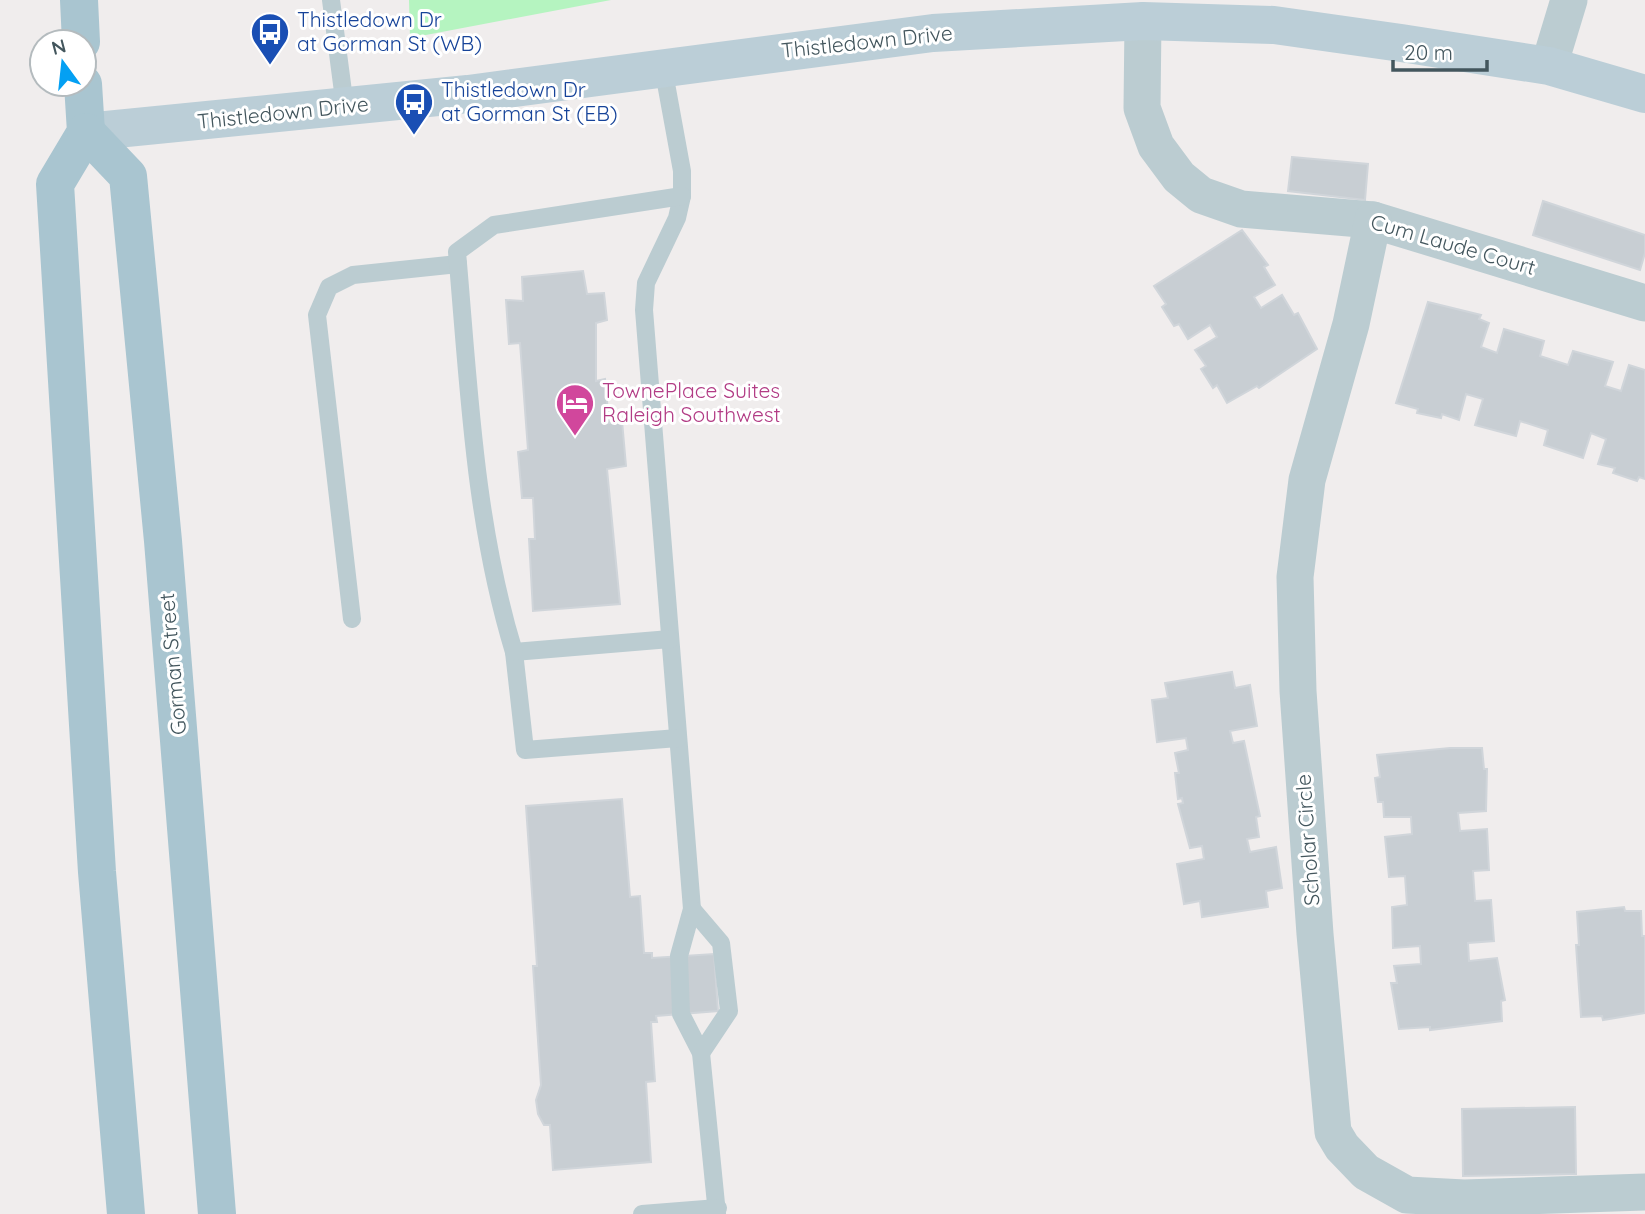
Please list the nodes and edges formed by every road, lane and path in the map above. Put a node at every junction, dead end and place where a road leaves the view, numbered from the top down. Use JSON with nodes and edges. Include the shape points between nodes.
{"nodes":[{"id":1,"x":79,"y":0,"type":"edge"},
{"id":2,"x":331,"y":0,"type":"edge"},
{"id":3,"x":1569,"y":0,"type":"edge"},
{"id":4,"x":1143,"y":21,"type":"junction"},
{"id":5,"x":80,"y":28,"type":"edge"},
{"id":6,"x":1549,"y":66,"type":"junction"},
{"id":7,"x":663,"y":67,"type":"junction"},
{"id":8,"x":1645,"y":94,"type":"edge"},
{"id":9,"x":84,"y":98,"type":"edge"},
{"id":10,"x":345,"y":107,"type":"junction"},
{"id":11,"x":86,"y":132,"type":"junction"},
{"id":12,"x":682,"y":196,"type":"junction"},
{"id":13,"x":1373,"y":219,"type":"junction"},
{"id":14,"x":458,"y":264,"type":"junction"},
{"id":15,"x":1645,"y":303,"type":"edge"},
{"id":16,"x":352,"y":619,"type":"dead end"},
{"id":17,"x":670,"y":639,"type":"junction"},
{"id":18,"x":514,"y":652,"type":"junction"},
{"id":19,"x":678,"y":738,"type":"junction"},
{"id":20,"x":692,"y":909,"type":"junction"},
{"id":21,"x":701,"y":1053,"type":"junction"},
{"id":22,"x":1645,"y":1192,"type":"edge"},
{"id":23,"x":718,"y":1211,"type":"edge"},
{"id":24,"x":126,"y":1214,"type":"edge"},
{"id":25,"x":217,"y":1214,"type":"edge"},
{"id":26,"x":642,"y":1214,"type":"edge"}],
"edges":[{"from":1,"to":5,"type":"main road"},
{"from":2,"to":10,"type":"lane"},
{"from":3,"to":6,"type":"street"},
{"from":4,"to":6,"type":"main road","name":"Thistledown Drive","via":[[1274,26]]},
{"from":4,"to":7,"type":"main road","name":"Thistledown Drive","via":[[933,33]]},
{"from":4,"to":13,"type":"street","name":"Cum Laude Court","via":[[1142,108],[1156,146],[1179,177],[1201,195],[1241,209]]},
{"from":6,"to":8,"type":"main road","name":"Thistledown Drive"},
{"from":7,"to":10,"type":"main road","name":"Thistledown Drive"},
{"from":7,"to":12,"type":"lane","via":[[682,170]]},
{"from":9,"to":11,"type":"main road"},
{"from":10,"to":11,"type":"main road","name":"Thistledown Drive"},
{"from":11,"to":24,"type":"main road","via":[[55,184],[97,872]]},
{"from":11,"to":25,"type":"main road","name":"Gorman Street","via":[[128,176],[163,541]]},
{"from":12,"to":14,"type":"lane","via":[[494,225],[457,252]]},
{"from":12,"to":17,"type":"lane","via":[[677,218],[646,284],[644,310]]},
{"from":13,"to":15,"type":"street","name":"Cum Laude Court"},
{"from":13,"to":22,"type":"street","name":"Scholar Circle","via":[[1351,324],[1307,480],[1295,576],[1303,758],[1333,1132],[1366,1172],[1407,1195],[1464,1198]]},
{"from":14,"to":16,"type":"lane","via":[[353,275],[329,287],[317,315]]},
{"from":14,"to":18,"type":"lane","via":[[473,458],[500,605]]},
{"from":17,"to":18,"type":"lane"},
{"from":17,"to":19,"type":"lane"},
{"from":18,"to":19,"type":"lane","via":[[525,750]]},
{"from":19,"to":20,"type":"lane"},
{"from":20,"to":21,"type":"lane","via":[[679,956],[681,1014]]},
{"from":20,"to":21,"type":"lane","via":[[721,943],[729,1011]]},
{"from":21,"to":23,"type":"lane"},
{"from":23,"to":26,"type":"lane"}]}
